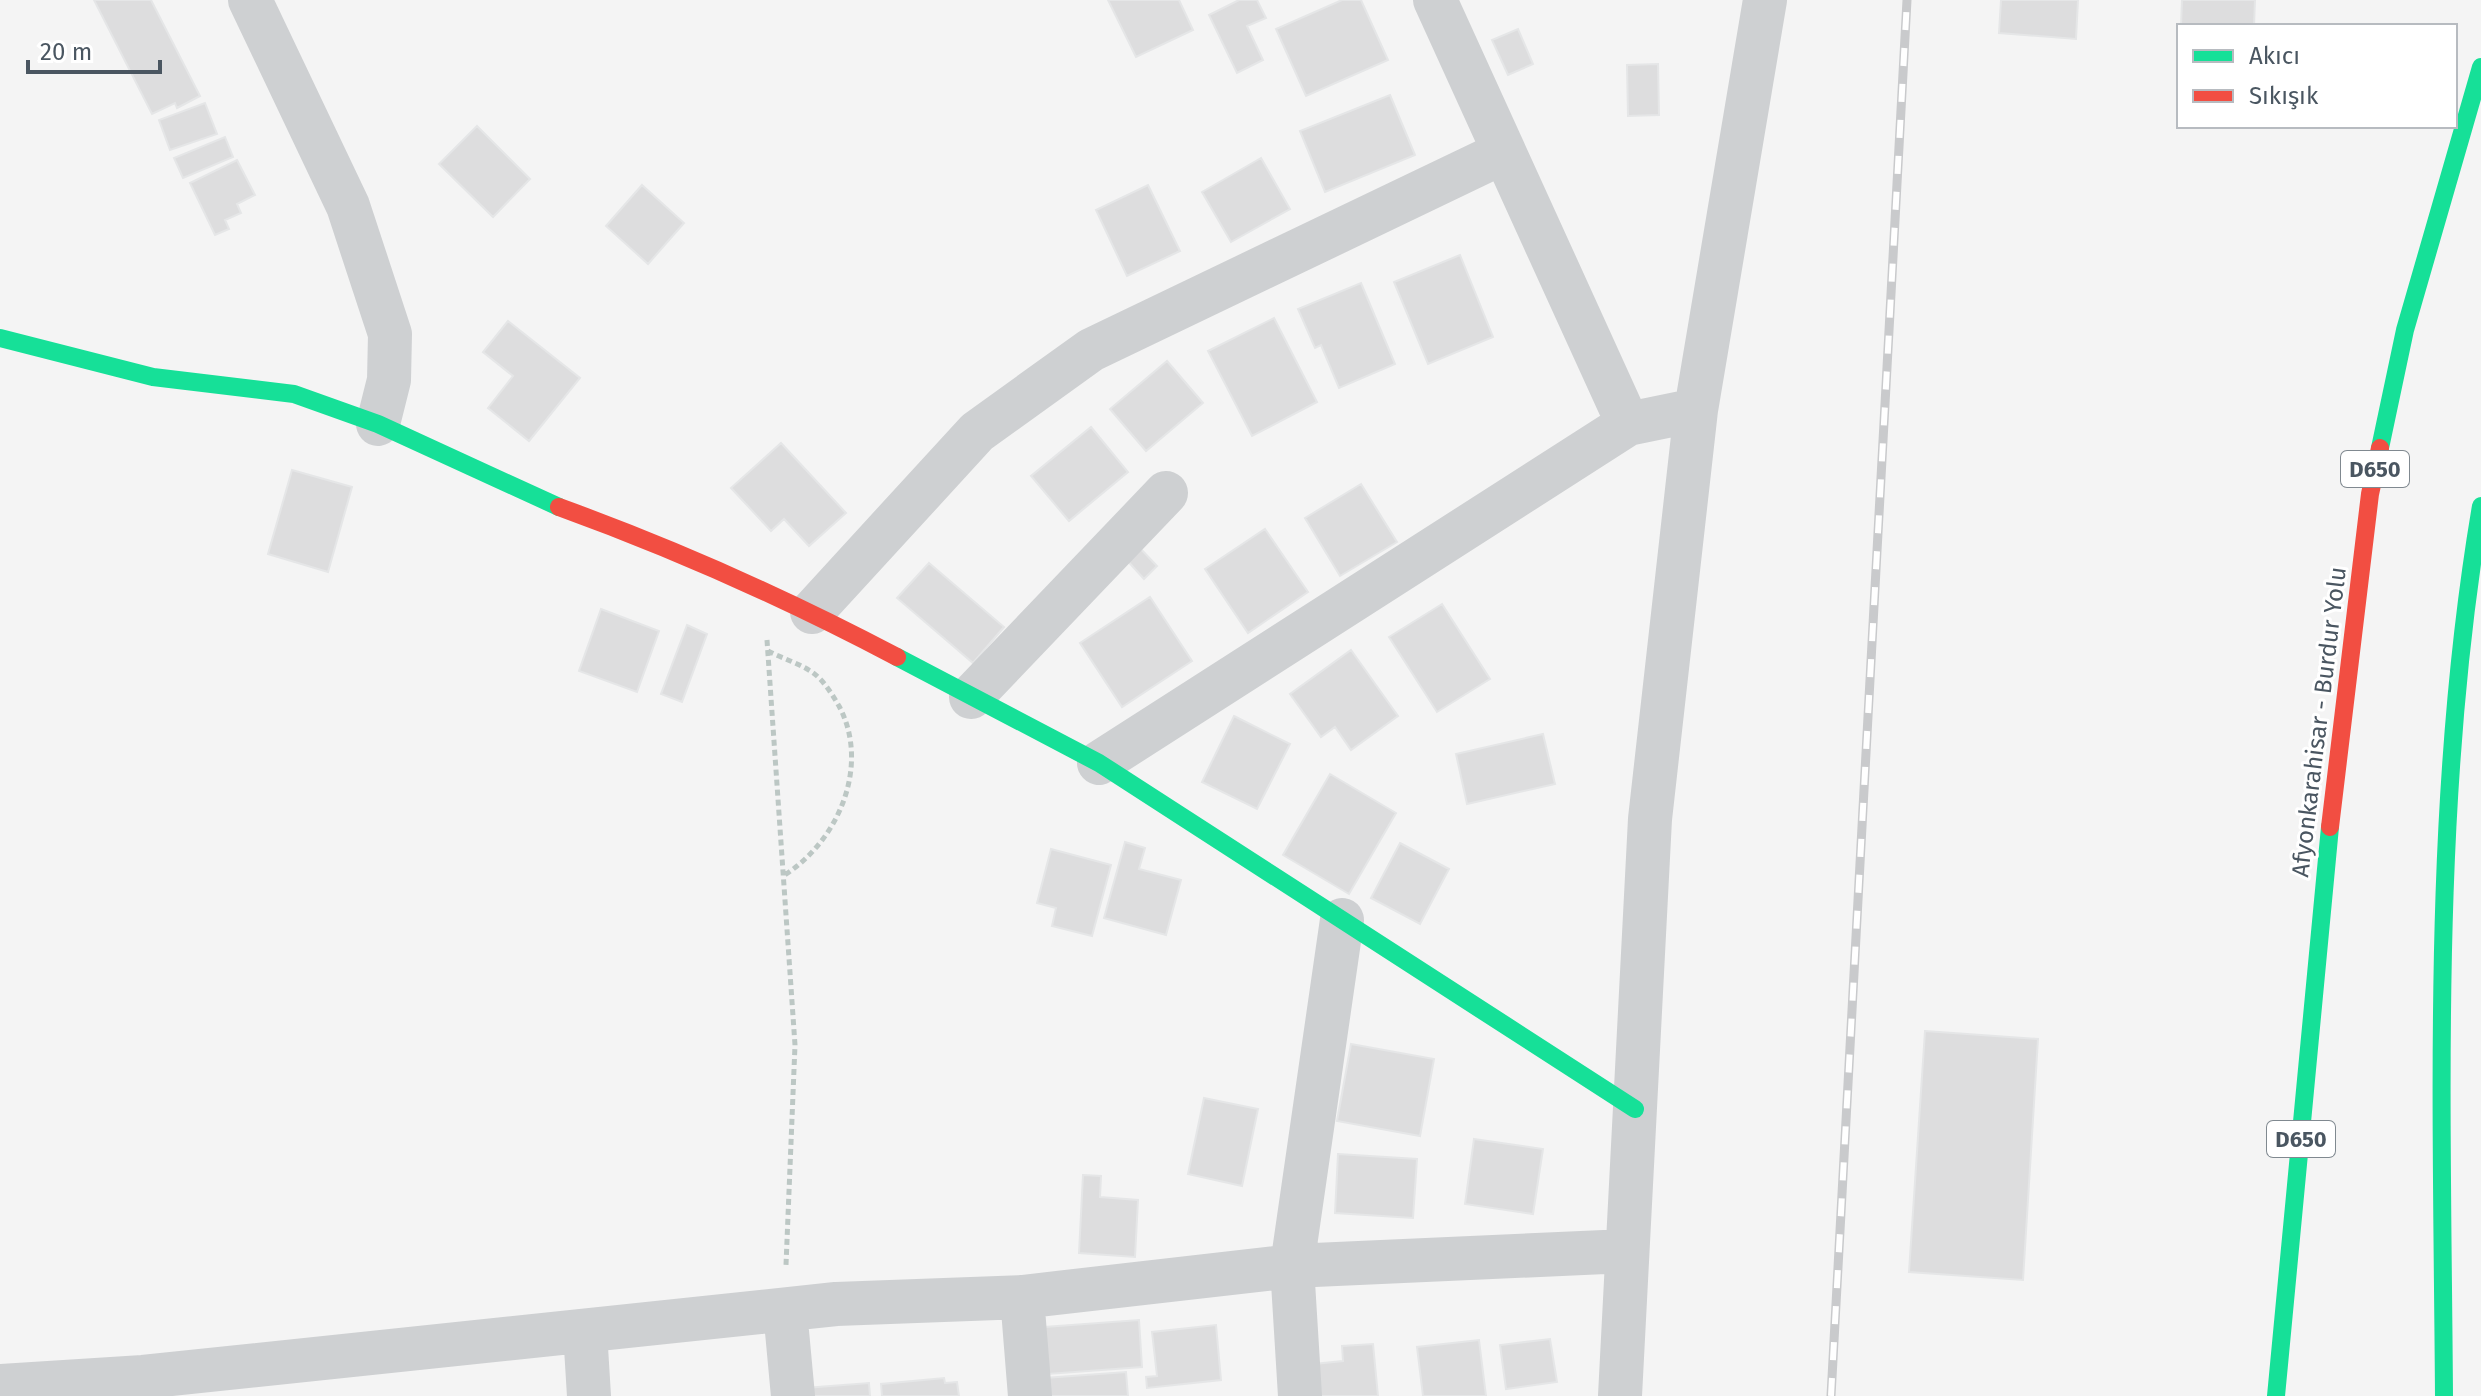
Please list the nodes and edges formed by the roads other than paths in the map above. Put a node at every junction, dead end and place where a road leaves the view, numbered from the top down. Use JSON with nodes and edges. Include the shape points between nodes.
{"nodes":[{"id":1,"x":250,"y":0,"type":"edge"},
{"id":2,"x":1435,"y":0,"type":"edge"},
{"id":3,"x":1765,"y":0,"type":"edge"},
{"id":4,"x":2481,"y":67,"type":"edge"},
{"id":5,"x":1504,"y":152,"type":"junction"},
{"id":6,"x":0,"y":338,"type":"edge"},
{"id":7,"x":1696,"y":410,"type":"junction"},
{"id":8,"x":378,"y":424,"type":"junction"},
{"id":9,"x":1628,"y":424,"type":"junction"},
{"id":10,"x":1166,"y":493,"type":"dead end"},
{"id":11,"x":2481,"y":506,"type":"edge"},
{"id":12,"x":812,"y":612,"type":"junction"},
{"id":13,"x":971,"y":697,"type":"junction"},
{"id":14,"x":1099,"y":763,"type":"junction"},
{"id":15,"x":1342,"y":920,"type":"junction"},
{"id":16,"x":1635,"y":1109,"type":"junction"},
{"id":17,"x":1627,"y":1251,"type":"junction"},
{"id":18,"x":1292,"y":1266,"type":"junction"},
{"id":19,"x":1022,"y":1297,"type":"junction"},
{"id":20,"x":785,"y":1310,"type":"junction"},
{"id":21,"x":585,"y":1331,"type":"junction"},
{"id":22,"x":0,"y":1386,"type":"edge"},
{"id":23,"x":589,"y":1396,"type":"edge"},
{"id":24,"x":793,"y":1396,"type":"edge"},
{"id":25,"x":1030,"y":1396,"type":"edge"},
{"id":26,"x":1300,"y":1396,"type":"edge"},
{"id":27,"x":1620,"y":1396,"type":"edge"},
{"id":28,"x":2276,"y":1396,"type":"edge"},
{"id":29,"x":2444,"y":1396,"type":"edge"}],
"edges":[{"from":1,"to":8,"type":"street","via":[[348,206],[390,334],[389,380]]},
{"from":2,"to":5,"type":"street"},
{"from":3,"to":7,"type":"street"},
{"from":4,"to":28,"type":"main road","name":"Afyonkarahisar - Burdur Yolu","number":"D650","via":[[2405,330],[2370,494],[2324,881]]},
{"from":5,"to":9,"type":"street"},
{"from":5,"to":12,"type":"street","via":[[1091,350],[977,432]]},
{"from":6,"to":8,"type":"main road","via":[[153,377],[294,394]]},
{"from":7,"to":9,"type":"street"},
{"from":7,"to":16,"type":"street","via":[[1650,819]]},
{"from":8,"to":12,"type":"main road","via":[[538,499],[642,537]]},
{"from":9,"to":14,"type":"street"},
{"from":10,"to":13,"type":"street"},
{"from":11,"to":29,"type":"main road","via":[[2447,799]]},
{"from":12,"to":13,"type":"main road"},
{"from":13,"to":14,"type":"main road"},
{"from":14,"to":15,"type":"main road"},
{"from":15,"to":16,"type":"main road"},
{"from":15,"to":18,"type":"street"},
{"from":16,"to":17,"type":"street"},
{"from":17,"to":18,"type":"street"},
{"from":17,"to":27,"type":"street"},
{"from":18,"to":19,"type":"street"},
{"from":18,"to":26,"type":"street"},
{"from":19,"to":20,"type":"street"},
{"from":19,"to":25,"type":"street"},
{"from":20,"to":21,"type":"street"},
{"from":20,"to":24,"type":"street"},
{"from":21,"to":22,"type":"street","via":[[158,1376]]},
{"from":21,"to":23,"type":"street"}]}
